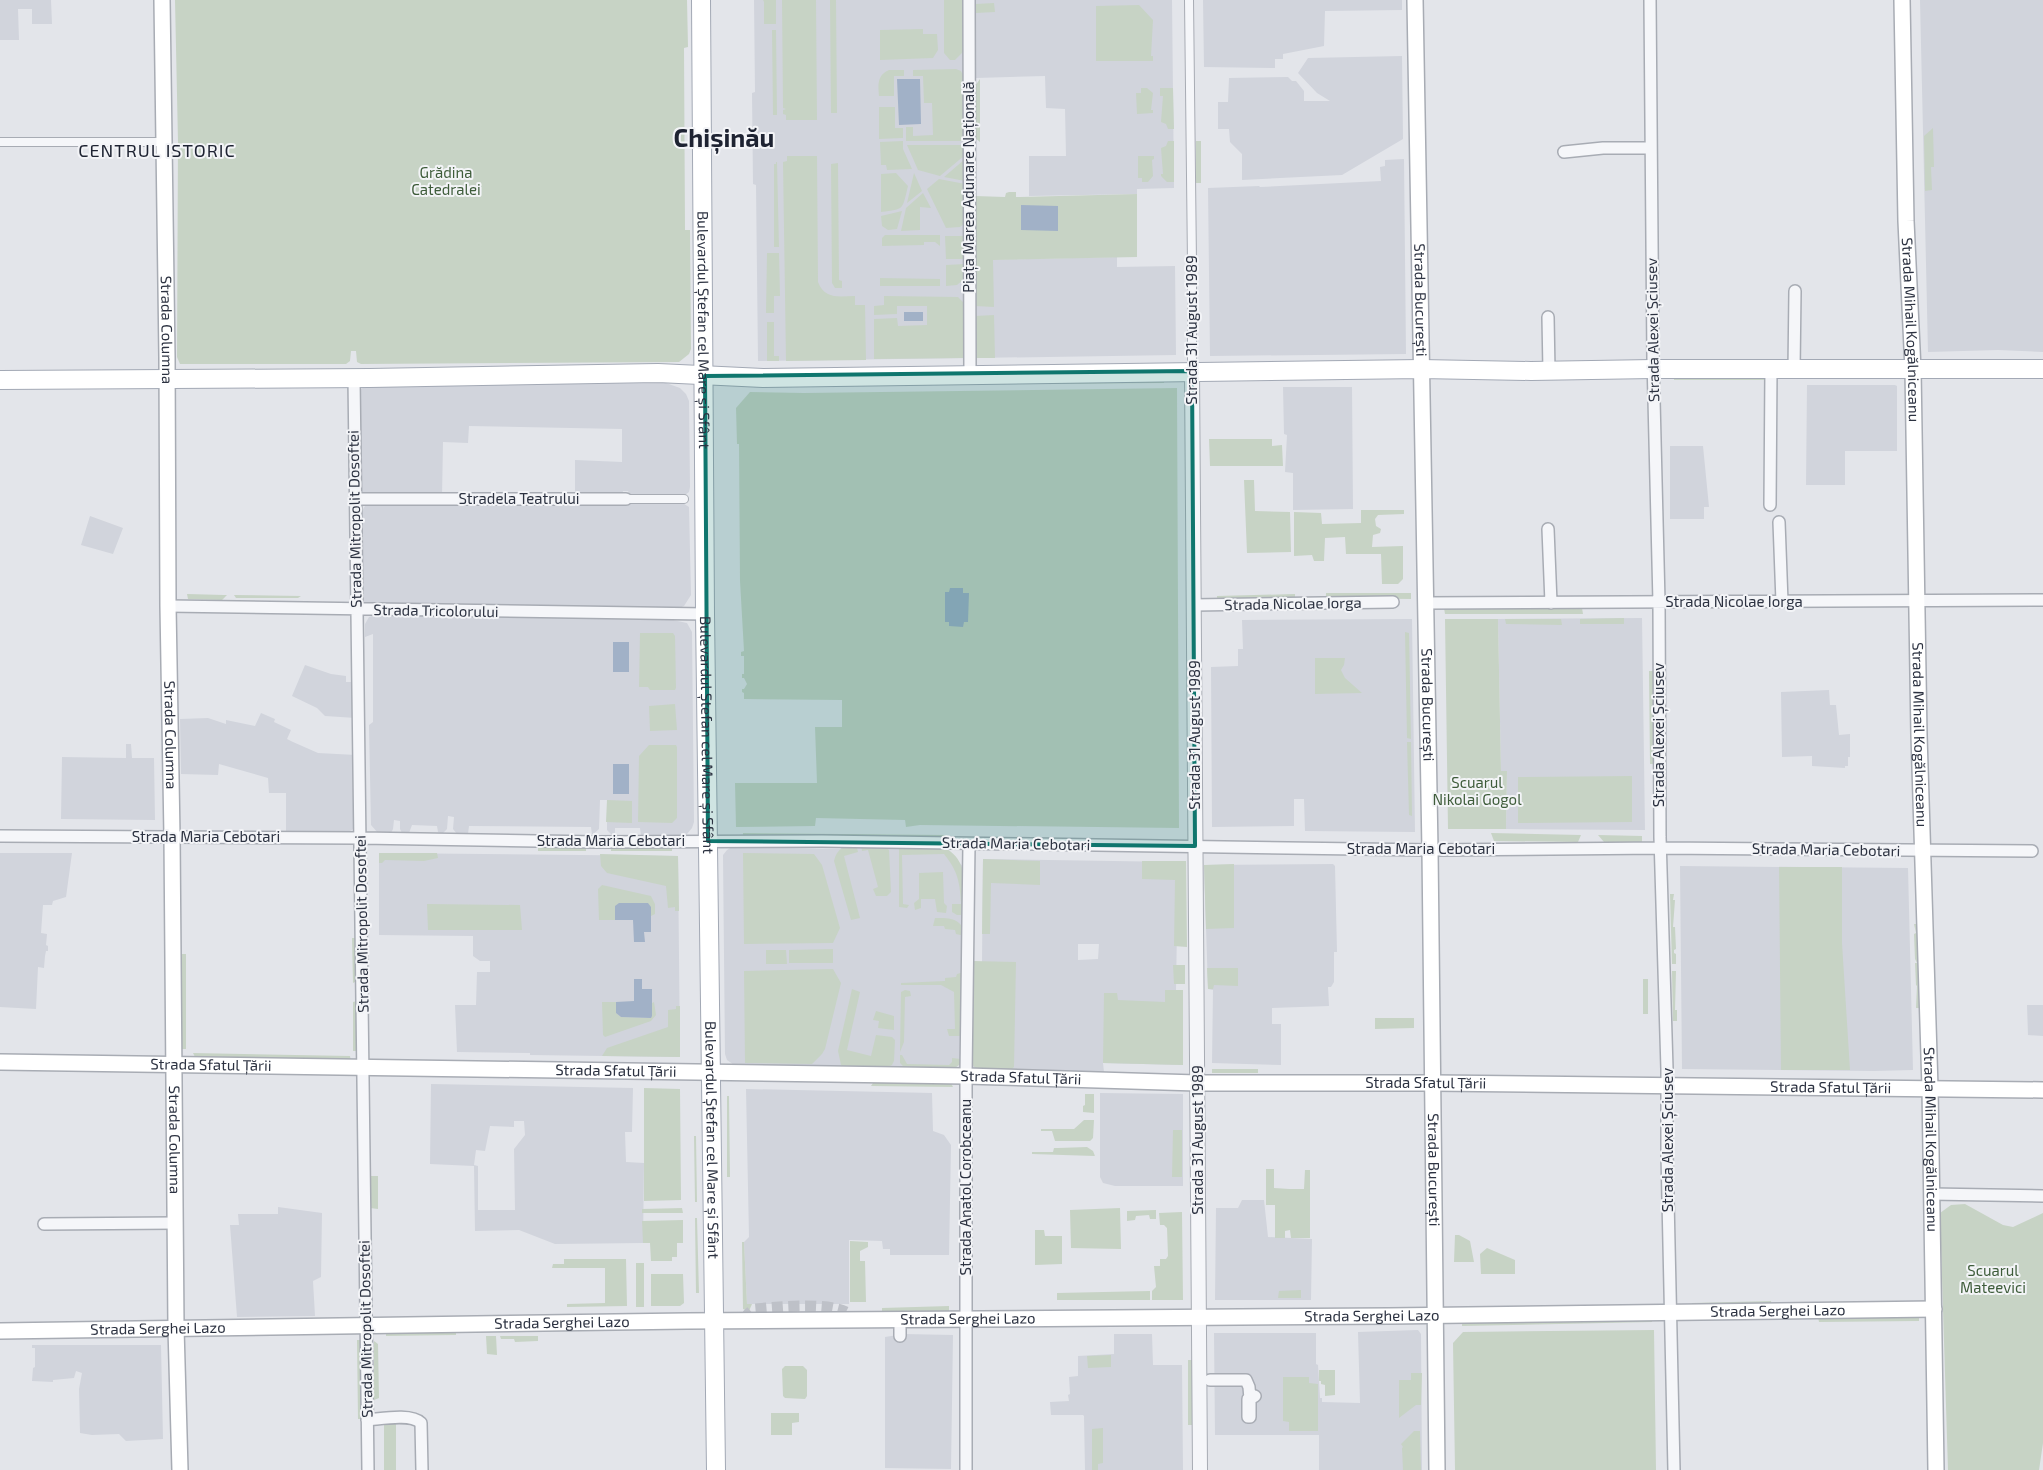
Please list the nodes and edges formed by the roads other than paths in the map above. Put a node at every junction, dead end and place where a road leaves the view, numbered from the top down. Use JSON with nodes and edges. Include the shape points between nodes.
{"nodes":[{"id":1,"x":162,"y":0,"type":"edge"},
{"id":2,"x":701,"y":0,"type":"edge"},
{"id":3,"x":969,"y":0,"type":"edge"},
{"id":4,"x":1189,"y":0,"type":"edge"},
{"id":5,"x":1415,"y":0,"type":"edge"},
{"id":6,"x":1650,"y":0,"type":"edge"},
{"id":7,"x":1902,"y":0,"type":"edge"},
{"id":8,"x":0,"y":142,"type":"edge"},
{"id":9,"x":165,"y":142,"type":"junction"},
{"id":10,"x":1650,"y":148,"type":"junction"},
{"id":11,"x":1564,"y":152,"type":"dead end"},
{"id":12,"x":1795,"y":291,"type":"dead end"},
{"id":13,"x":1548,"y":317,"type":"dead end"},
{"id":14,"x":1421,"y":369,"type":"junction"},
{"id":15,"x":1653,"y":369,"type":"junction"},
{"id":16,"x":1771,"y":369,"type":"junction"},
{"id":17,"x":2043,"y":369,"type":"edge"},
{"id":18,"x":1794,"y":370,"type":"junction"},
{"id":19,"x":1913,"y":370,"type":"junction"},
{"id":20,"x":1192,"y":371,"type":"junction"},
{"id":21,"x":1549,"y":371,"type":"junction"},
{"id":22,"x":970,"y":374,"type":"junction"},
{"id":23,"x":705,"y":376,"type":"junction"},
{"id":24,"x":354,"y":378,"type":"junction"},
{"id":25,"x":168,"y":379,"type":"junction"},
{"id":26,"x":0,"y":380,"type":"edge"},
{"id":27,"x":355,"y":499,"type":"junction"},
{"id":28,"x":626,"y":499,"type":"joint"},
{"id":29,"x":684,"y":499,"type":"dead end"},
{"id":30,"x":1770,"y":505,"type":"dead end"},
{"id":31,"x":1778,"y":522,"type":"dead end"},
{"id":32,"x":1548,"y":529,"type":"dead end"},
{"id":33,"x":2043,"y":600,"type":"edge"},
{"id":34,"x":1393,"y":602,"type":"dead end"},
{"id":35,"x":1551,"y":602,"type":"junction"},
{"id":36,"x":1659,"y":602,"type":"junction"},
{"id":37,"x":1782,"y":602,"type":"junction"},
{"id":38,"x":1917,"y":602,"type":"junction"},
{"id":39,"x":1426,"y":603,"type":"junction"},
{"id":40,"x":168,"y":606,"type":"junction"},
{"id":41,"x":1194,"y":606,"type":"junction"},
{"id":42,"x":356,"y":609,"type":"junction"},
{"id":43,"x":705,"y":614,"type":"junction"},
{"id":44,"x":0,"y":836,"type":"edge"},
{"id":45,"x":172,"y":836,"type":"junction"},
{"id":46,"x":360,"y":838,"type":"junction"},
{"id":47,"x":708,"y":841,"type":"junction"},
{"id":48,"x":969,"y":844,"type":"junction"},
{"id":49,"x":1195,"y":846,"type":"junction"},
{"id":50,"x":1661,"y":848,"type":"junction"},
{"id":51,"x":1430,"y":850,"type":"junction"},
{"id":52,"x":1924,"y":850,"type":"junction"},
{"id":53,"x":2032,"y":851,"type":"dead end"},
{"id":54,"x":0,"y":1062,"type":"edge"},
{"id":55,"x":175,"y":1064,"type":"junction"},
{"id":56,"x":363,"y":1067,"type":"junction"},
{"id":57,"x":711,"y":1072,"type":"junction"},
{"id":58,"x":966,"y":1076,"type":"junction"},
{"id":59,"x":1197,"y":1083,"type":"junction"},
{"id":60,"x":1434,"y":1083,"type":"junction"},
{"id":61,"x":1668,"y":1085,"type":"junction"},
{"id":62,"x":1930,"y":1088,"type":"junction"},
{"id":63,"x":2043,"y":1090,"type":"edge"},
{"id":64,"x":1931,"y":1194,"type":"junction"},
{"id":65,"x":2043,"y":1196,"type":"edge"},
{"id":66,"x":176,"y":1223,"type":"junction"},
{"id":67,"x":44,"y":1224,"type":"dead end"},
{"id":68,"x":1934,"y":1309,"type":"junction"},
{"id":69,"x":1670,"y":1313,"type":"junction"},
{"id":70,"x":1435,"y":1315,"type":"junction"},
{"id":71,"x":1198,"y":1317,"type":"junction"},
{"id":72,"x":714,"y":1320,"type":"junction"},
{"id":73,"x":900,"y":1320,"type":"junction"},
{"id":74,"x":966,"y":1320,"type":"junction"},
{"id":75,"x":366,"y":1325,"type":"junction"},
{"id":76,"x":176,"y":1328,"type":"junction"},
{"id":77,"x":0,"y":1331,"type":"edge"},
{"id":78,"x":900,"y":1336,"type":"dead end"},
{"id":79,"x":1210,"y":1380,"type":"dead end"},
{"id":80,"x":1252,"y":1392,"type":"dead end"},
{"id":81,"x":367,"y":1420,"type":"junction"},
{"id":82,"x":180,"y":1470,"type":"edge"},
{"id":83,"x":368,"y":1470,"type":"edge"},
{"id":84,"x":422,"y":1470,"type":"edge"},
{"id":85,"x":716,"y":1470,"type":"edge"},
{"id":86,"x":966,"y":1470,"type":"edge"},
{"id":87,"x":1200,"y":1470,"type":"edge"},
{"id":88,"x":1437,"y":1470,"type":"edge"},
{"id":89,"x":1674,"y":1470,"type":"edge"},
{"id":90,"x":1936,"y":1470,"type":"edge"}],
"edges":[{"from":1,"to":9,"type":"main road","name":"Strada Columna"},
{"from":2,"to":23,"type":"main road","name":"Bulevardul Ștefan cel Mare și Sfânt"},
{"from":3,"to":22,"type":"street","name":"Piața Marea Adunare Națională"},
{"from":4,"to":20,"type":"street","name":"Strada 31 August 1989"},
{"from":5,"to":14,"type":"main road","name":"Strada București"},
{"from":6,"to":10,"type":"street","name":"Strada Alexei Șciusev"},
{"from":7,"to":19,"type":"main road","name":"Strada Mihail Kogălniceanu","via":[[1906,221]]},
{"from":8,"to":9,"type":"street"},
{"from":9,"to":25,"type":"main road","name":"Strada Columna"},
{"from":10,"to":11,"type":"street"},
{"from":10,"to":15,"type":"street","name":"Strada Alexei Șciusev"},
{"from":12,"to":18,"type":"street"},
{"from":13,"to":21,"type":"street"},
{"from":14,"to":20,"type":"main road"},
{"from":14,"to":21,"type":"main road"},
{"from":14,"to":39,"type":"main road","name":"Strada București"},
{"from":15,"to":16,"type":"main road"},
{"from":15,"to":21,"type":"main road"},
{"from":15,"to":36,"type":"street","name":"Strada Alexei Șciusev"},
{"from":16,"to":18,"type":"main road"},
{"from":16,"to":30,"type":"street"},
{"from":17,"to":19,"type":"main road"},
{"from":18,"to":19,"type":"main road"},
{"from":19,"to":38,"type":"main road","name":"Strada Mihail Kogălniceanu"},
{"from":20,"to":22,"type":"main road"},
{"from":20,"to":41,"type":"street","name":"Strada 31 August 1989"},
{"from":22,"to":23,"type":"main road"},
{"from":23,"to":24,"type":"main road","via":[[658,373]]},
{"from":23,"to":43,"type":"main road","name":"Bulevardul Ștefan cel Mare și Sfânt"},
{"from":24,"to":25,"type":"main road"},
{"from":24,"to":27,"type":"street","name":"Strada Mitropolit Dosoftei"},
{"from":25,"to":26,"type":"main road"},
{"from":25,"to":40,"type":"main road","name":"Strada Columna"},
{"from":27,"to":28,"type":"street","name":"Stradela Teatrului"},
{"from":27,"to":42,"type":"street","name":"Strada Mitropolit Dosoftei"},
{"from":28,"to":29,"type":"street","name":"Stradela Teatrului"},
{"from":31,"to":37,"type":"street"},
{"from":32,"to":35,"type":"street"},
{"from":33,"to":38,"type":"street","name":"Strada Nicolae Iorga"},
{"from":34,"to":41,"type":"street","name":"Strada Nicolae Iorga"},
{"from":35,"to":36,"type":"street","name":"Strada Nicolae Iorga"},
{"from":35,"to":39,"type":"street","name":"Strada Nicolae Iorga"},
{"from":36,"to":37,"type":"street","name":"Strada Nicolae Iorga"},
{"from":36,"to":50,"type":"street","name":"Strada Alexei Șciusev"},
{"from":37,"to":38,"type":"street","name":"Strada Nicolae Iorga"},
{"from":38,"to":52,"type":"main road","name":"Strada Mihail Kogălniceanu"},
{"from":39,"to":51,"type":"main road","name":"Strada București"},
{"from":40,"to":42,"type":"street","name":"Strada Tricolorului"},
{"from":40,"to":45,"type":"main road","name":"Strada Columna"},
{"from":41,"to":49,"type":"street","name":"Strada 31 August 1989"},
{"from":42,"to":43,"type":"street","name":"Strada Tricolorului"},
{"from":42,"to":46,"type":"street","name":"Strada Mitropolit Dosoftei"},
{"from":43,"to":47,"type":"main road","name":"Bulevardul Ștefan cel Mare și Sfânt"},
{"from":44,"to":45,"type":"street","name":"Strada Maria Cebotari"},
{"from":45,"to":46,"type":"street","name":"Strada Maria Cebotari"},
{"from":45,"to":55,"type":"main road","name":"Strada Columna"},
{"from":46,"to":47,"type":"street","name":"Strada Maria Cebotari"},
{"from":46,"to":56,"type":"street","name":"Strada Mitropolit Dosoftei"},
{"from":47,"to":48,"type":"street","name":"Strada Maria Cebotari"},
{"from":47,"to":57,"type":"main road","name":"Bulevardul Ștefan cel Mare și Sfânt"},
{"from":48,"to":49,"type":"street","name":"Strada Maria Cebotari"},
{"from":48,"to":58,"type":"street","name":"Strada Anatol Corobceanu"},
{"from":49,"to":51,"type":"street","name":"Strada Maria Cebotari"},
{"from":49,"to":59,"type":"street","name":"Strada 31 August 1989"},
{"from":50,"to":51,"type":"street","name":"Strada Maria Cebotari"},
{"from":50,"to":52,"type":"street","name":"Strada Maria Cebotari"},
{"from":50,"to":61,"type":"street","name":"Strada Alexei Șciusev"},
{"from":51,"to":60,"type":"main road","name":"Strada București"},
{"from":52,"to":53,"type":"street","name":"Strada Maria Cebotari"},
{"from":52,"to":62,"type":"main road","name":"Strada Mihail Kogălniceanu"},
{"from":54,"to":55,"type":"main road","name":"Strada Sfatul Țării"},
{"from":55,"to":56,"type":"main road","name":"Strada Sfatul Țării"},
{"from":55,"to":66,"type":"main road","name":"Strada Columna"},
{"from":56,"to":57,"type":"main road","name":"Strada Sfatul Țării"},
{"from":56,"to":75,"type":"street","name":"Strada Mitropolit Dosoftei"},
{"from":57,"to":58,"type":"main road","name":"Strada Sfatul Țării"},
{"from":57,"to":72,"type":"main road","name":"Bulevardul Ștefan cel Mare și Sfânt"},
{"from":58,"to":59,"type":"main road","name":"Strada Sfatul Țării"},
{"from":58,"to":74,"type":"street","name":"Strada Anatol Corobceanu"},
{"from":59,"to":60,"type":"main road","name":"Strada Sfatul Țării"},
{"from":59,"to":71,"type":"street","name":"Strada 31 August 1989"},
{"from":60,"to":61,"type":"main road","name":"Strada Sfatul Țării"},
{"from":60,"to":70,"type":"main road","name":"Strada București"},
{"from":61,"to":62,"type":"main road","name":"Strada Sfatul Țării"},
{"from":61,"to":69,"type":"street","name":"Strada Alexei Șciusev"},
{"from":62,"to":63,"type":"main road","name":"Strada Sfatul Țării"},
{"from":62,"to":64,"type":"main road","name":"Strada Mihail Kogălniceanu"},
{"from":64,"to":65,"type":"street"},
{"from":64,"to":68,"type":"main road","name":"Strada Mihail Kogălniceanu"},
{"from":66,"to":67,"type":"street"},
{"from":66,"to":76,"type":"main road","name":"Strada Columna"},
{"from":68,"to":69,"type":"main road","name":"Strada Serghei Lazo"},
{"from":68,"to":90,"type":"main road","name":"Strada Mihail Kogălniceanu"},
{"from":69,"to":70,"type":"main road","name":"Strada Serghei Lazo"},
{"from":69,"to":89,"type":"street","name":"Strada Alexei Șciusev"},
{"from":70,"to":71,"type":"main road","name":"Strada Serghei Lazo"},
{"from":70,"to":88,"type":"main road","name":"Strada București"},
{"from":71,"to":74,"type":"main road","name":"Strada Serghei Lazo"},
{"from":71,"to":87,"type":"street","name":"Strada 31 August 1989"},
{"from":72,"to":73,"type":"main road","name":"Strada Serghei Lazo","via":[[826,1323],[851,1317]]},
{"from":72,"to":75,"type":"main road","name":"Strada Serghei Lazo"},
{"from":72,"to":85,"type":"main road","name":"Bulevardul Ștefan cel Mare și Sfânt"},
{"from":73,"to":74,"type":"main road","name":"Strada Serghei Lazo"},
{"from":73,"to":78,"type":"street"},
{"from":74,"to":86,"type":"street","name":"Strada Anatol Corobceanu"},
{"from":75,"to":76,"type":"main road","name":"Strada Serghei Lazo"},
{"from":75,"to":81,"type":"street","name":"Strada Mitropolit Dosoftei"},
{"from":76,"to":77,"type":"main road","name":"Strada Serghei Lazo"},
{"from":76,"to":82,"type":"main road","name":"Strada Columna"},
{"from":79,"to":80,"type":"street","via":[[1246,1380]]},
{"from":81,"to":83,"type":"street","name":"Strada Mitropolit Dosoftei"},
{"from":81,"to":84,"type":"street","via":[[417,1418],[421,1423]]}]}
